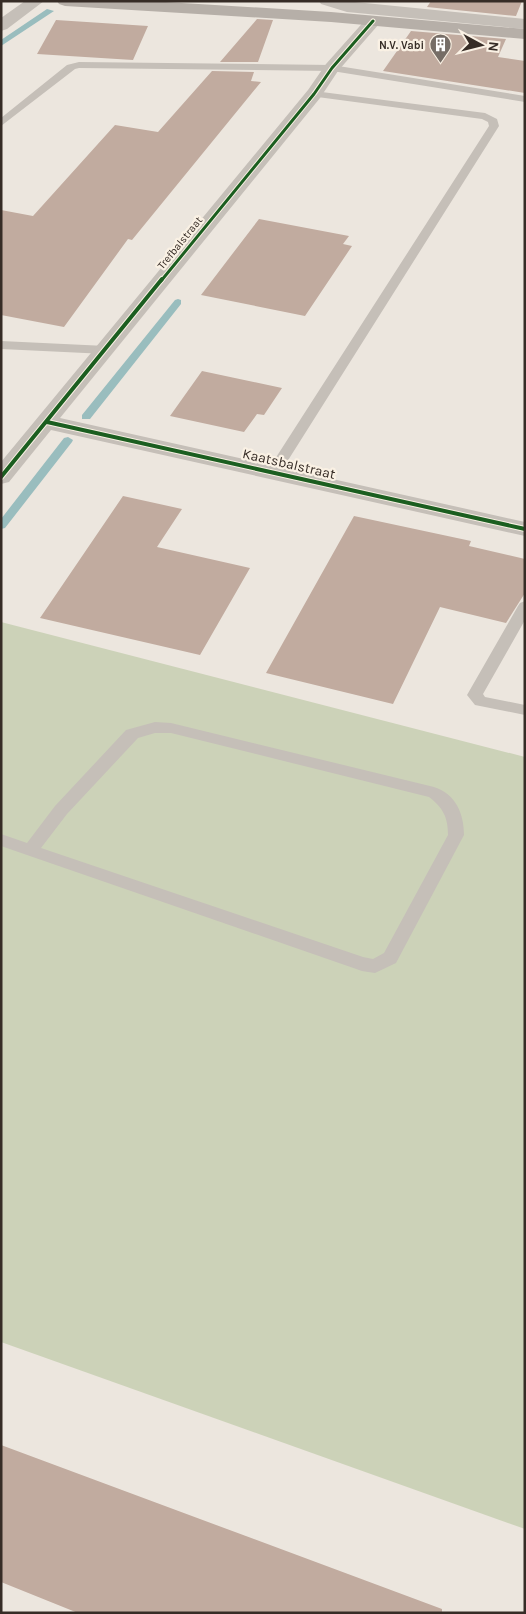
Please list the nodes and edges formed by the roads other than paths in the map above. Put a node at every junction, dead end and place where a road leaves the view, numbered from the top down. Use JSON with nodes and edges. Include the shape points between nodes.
{"nodes":[{"id":1,"x":36,"y":1,"type":"edge"},
{"id":2,"x":65,"y":1,"type":"edge"},
{"id":3,"x":328,"y":1,"type":"edge"},
{"id":4,"x":347,"y":7,"type":"junction"},
{"id":5,"x":331,"y":17,"type":"junction"},
{"id":6,"x":397,"y":18,"type":"junction"},
{"id":7,"x":373,"y":21,"type":"junction"},
{"id":8,"x":525,"y":24,"type":"edge"},
{"id":9,"x":1,"y":26,"type":"edge"},
{"id":10,"x":525,"y":34,"type":"edge"},
{"id":11,"x":332,"y":68,"type":"junction"},
{"id":12,"x":314,"y":94,"type":"junction"},
{"id":13,"x":525,"y":99,"type":"edge"},
{"id":14,"x":1,"y":123,"type":"edge"},
{"id":15,"x":1,"y":345,"type":"edge"},
{"id":16,"x":106,"y":350,"type":"junction"},
{"id":17,"x":47,"y":422,"type":"junction"},
{"id":18,"x":274,"y":472,"type":"junction"},
{"id":19,"x":1,"y":477,"type":"edge"},
{"id":20,"x":525,"y":529,"type":"edge"},
{"id":21,"x":525,"y":606,"type":"edge"},
{"id":22,"x":525,"y":710,"type":"edge"},
{"id":23,"x":1,"y":840,"type":"edge"},
{"id":24,"x":30,"y":850,"type":"junction"}],
"edges":[{"from":1,"to":9,"type":"street"},
{"from":2,"to":5,"type":"street"},
{"from":3,"to":4,"type":"street"},
{"from":4,"to":5,"type":"street"},
{"from":4,"to":6,"type":"street"},
{"from":5,"to":7,"type":"street"},
{"from":6,"to":7,"type":"street"},
{"from":6,"to":8,"type":"street"},
{"from":6,"to":10,"type":"street"},
{"from":7,"to":11,"type":"street","name":"Trefbalstraat"},
{"from":11,"to":12,"type":"street","name":"Trefbalstraat"},
{"from":11,"to":13,"type":"lane"},
{"from":11,"to":14,"type":"lane","via":[[76,65]]},
{"from":12,"to":16,"type":"street","name":"Trefbalstraat"},
{"from":12,"to":18,"type":"lane","via":[[485,116],[494,126]]},
{"from":15,"to":16,"type":"lane"},
{"from":16,"to":17,"type":"street","name":"Trefbalstraat"},
{"from":17,"to":18,"type":"street","name":"Kaatsbalstraat"},
{"from":17,"to":19,"type":"street","name":"Trefbalstraat"},
{"from":18,"to":20,"type":"street","name":"Kaatsbalstraat"},
{"from":21,"to":22,"type":"lane","via":[[475,696],[480,701]]},
{"from":23,"to":24,"type":"lane"},
{"from":24,"to":24,"type":"lane","via":[[375,966],[390,958],[456,835],[457,819],[449,804],[434,793],[171,728],[143,728],[132,734],[106,761]]}]}
